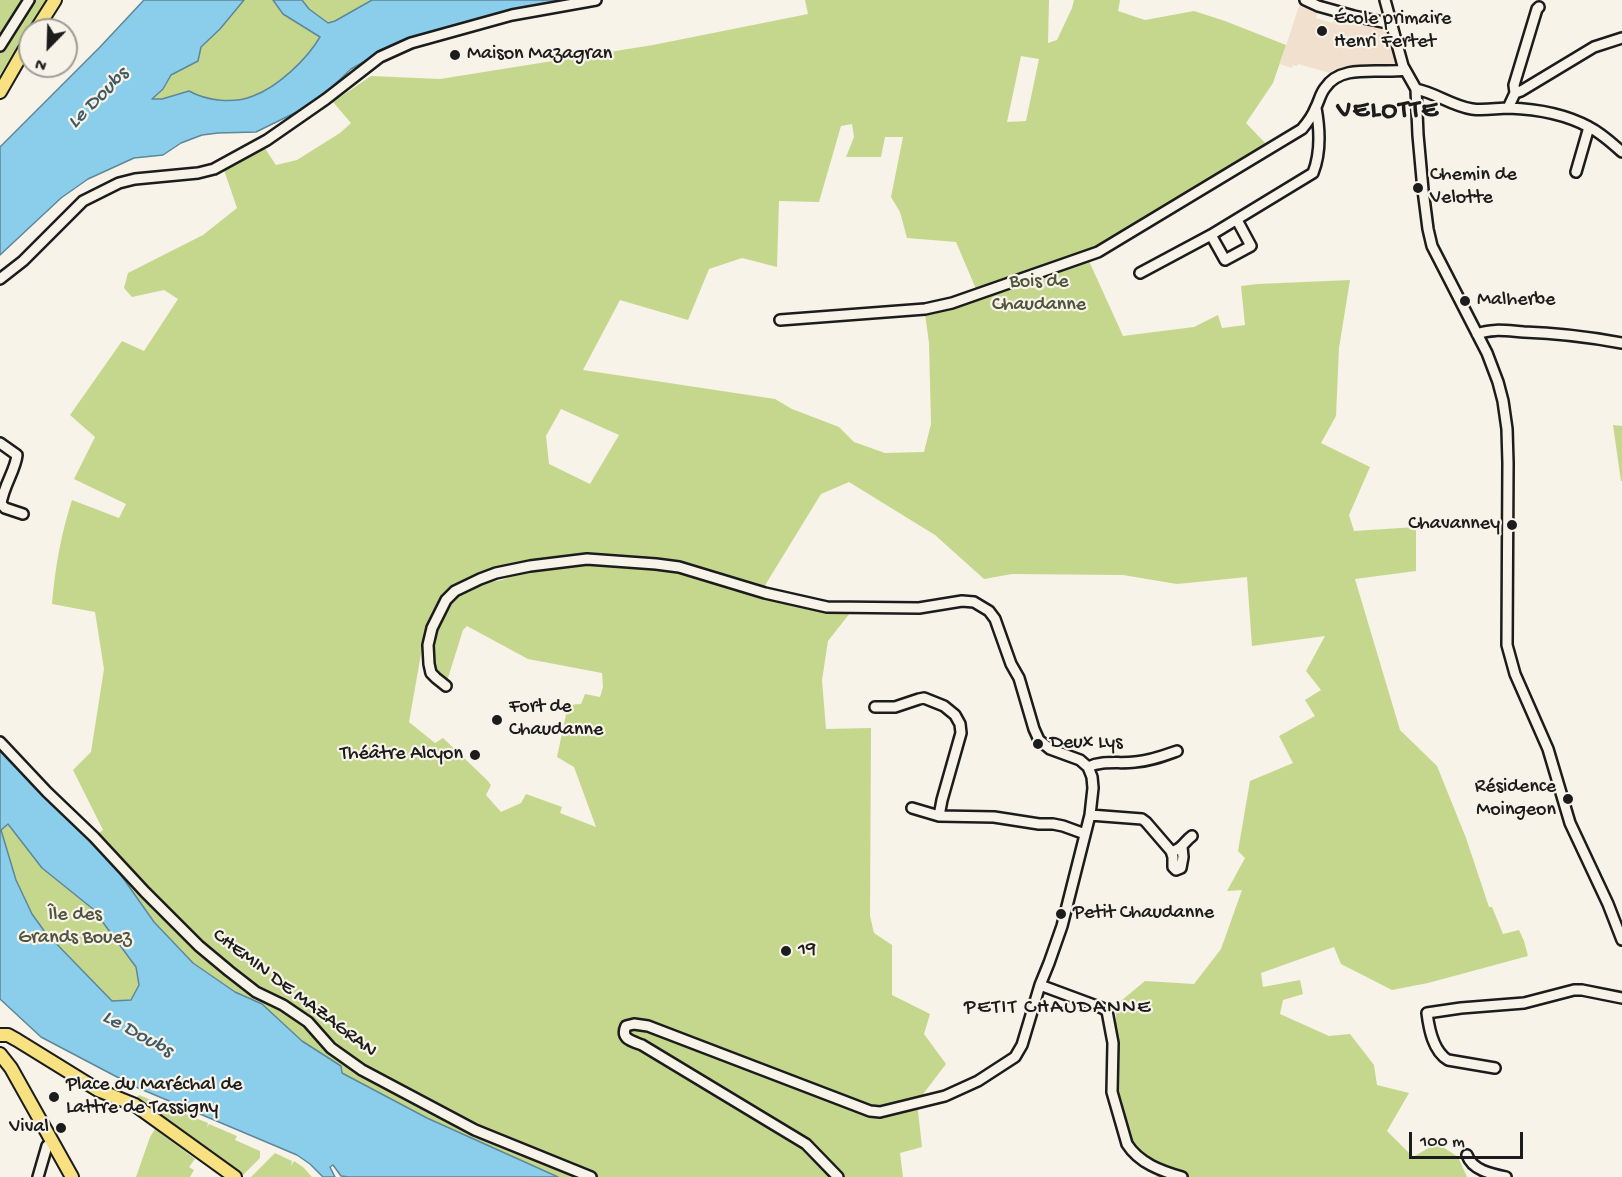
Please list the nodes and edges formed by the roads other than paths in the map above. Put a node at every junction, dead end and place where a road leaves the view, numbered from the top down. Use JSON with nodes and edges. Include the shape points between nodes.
{"nodes":[{"id":1,"x":29,"y":0,"type":"edge"},
{"id":2,"x":55,"y":0,"type":"edge"},
{"id":3,"x":596,"y":0,"type":"edge"},
{"id":4,"x":1305,"y":0,"type":"edge"},
{"id":5,"x":1384,"y":0,"type":"edge"},
{"id":6,"x":1539,"y":7,"type":"dead end"},
{"id":7,"x":44,"y":18,"type":"edge"},
{"id":8,"x":1392,"y":24,"type":"junction"},
{"id":9,"x":1622,"y":38,"type":"edge"},
{"id":10,"x":0,"y":46,"type":"edge"},
{"id":11,"x":18,"y":61,"type":"edge"},
{"id":12,"x":1405,"y":70,"type":"junction"},
{"id":13,"x":1416,"y":89,"type":"junction"},
{"id":14,"x":0,"y":92,"type":"edge"},
{"id":15,"x":1515,"y":93,"type":"junction"},
{"id":16,"x":1316,"y":108,"type":"junction"},
{"id":17,"x":1508,"y":108,"type":"junction"},
{"id":18,"x":1589,"y":127,"type":"junction"},
{"id":19,"x":1622,"y":152,"type":"edge"},
{"id":20,"x":1576,"y":172,"type":"dead end"},
{"id":21,"x":1237,"y":220,"type":"junction"},
{"id":22,"x":1211,"y":235,"type":"junction"},
{"id":23,"x":1140,"y":273,"type":"dead end"},
{"id":24,"x":0,"y":279,"type":"edge"},
{"id":25,"x":780,"y":320,"type":"dead end"},
{"id":26,"x":1477,"y":334,"type":"junction"},
{"id":27,"x":1622,"y":343,"type":"edge"},
{"id":28,"x":0,"y":443,"type":"edge"},
{"id":29,"x":23,"y":514,"type":"dead end"},
{"id":30,"x":446,"y":686,"type":"dead end"},
{"id":31,"x":875,"y":707,"type":"dead end"},
{"id":32,"x":0,"y":742,"type":"edge"},
{"id":33,"x":1177,"y":751,"type":"dead end"},
{"id":34,"x":1088,"y":767,"type":"junction"},
{"id":35,"x":912,"y":808,"type":"dead end"},
{"id":36,"x":1090,"y":815,"type":"junction"},
{"id":37,"x":939,"y":816,"type":"junction"},
{"id":38,"x":1085,"y":834,"type":"junction"},
{"id":39,"x":1192,"y":836,"type":"dead end"},
{"id":40,"x":1182,"y":847,"type":"junction"},
{"id":41,"x":1171,"y":851,"type":"junction"},
{"id":42,"x":1622,"y":940,"type":"edge"},
{"id":43,"x":1040,"y":985,"type":"junction"},
{"id":44,"x":1622,"y":998,"type":"edge"},
{"id":45,"x":0,"y":1035,"type":"edge"},
{"id":46,"x":0,"y":1054,"type":"edge"},
{"id":47,"x":1495,"y":1068,"type":"dead end"},
{"id":48,"x":52,"y":1142,"type":"junction"},
{"id":49,"x":1467,"y":1155,"type":"dead end"},
{"id":50,"x":229,"y":1175,"type":"edge"},
{"id":51,"x":38,"y":1177,"type":"edge"},
{"id":52,"x":72,"y":1177,"type":"edge"},
{"id":53,"x":591,"y":1177,"type":"edge"},
{"id":54,"x":838,"y":1177,"type":"edge"},
{"id":55,"x":1182,"y":1177,"type":"edge"},
{"id":56,"x":1506,"y":1177,"type":"edge"}],
"edges":[{"from":1,"to":10,"type":"street"},
{"from":2,"to":7,"type":"main road"},
{"from":3,"to":24,"type":"street","via":[[512,15],[390,52],[267,140],[214,169],[135,179],[83,201]]},
{"from":4,"to":8,"type":"street"},
{"from":5,"to":8,"type":"street"},
{"from":6,"to":15,"type":"street","via":[[1514,85]]},
{"from":8,"to":12,"type":"street"},
{"from":9,"to":15,"type":"street","via":[[1594,47]]},
{"from":11,"to":14,"type":"main road"},
{"from":12,"to":13,"type":"street"},
{"from":12,"to":16,"type":"street","via":[[1342,75],[1328,84]]},
{"from":13,"to":17,"type":"street","via":[[1473,110]]},
{"from":13,"to":26,"type":"street","via":[[1419,151],[1432,246]]},
{"from":15,"to":17,"type":"street"},
{"from":16,"to":21,"type":"street","via":[[1320,130],[1313,173]]},
{"from":16,"to":25,"type":"street","via":[[1302,129],[1292,136],[1098,252],[925,309]]},
{"from":17,"to":18,"type":"street","via":[[1553,114]]},
{"from":18,"to":19,"type":"street"},
{"from":18,"to":20,"type":"street"},
{"from":21,"to":22,"type":"street"},
{"from":21,"to":22,"type":"street","via":[[1251,246],[1225,260]]},
{"from":22,"to":23,"type":"street"},
{"from":26,"to":27,"type":"street","via":[[1490,330],[1551,333]]},
{"from":26,"to":42,"type":"street","via":[[1498,382],[1507,429],[1507,645],[1515,674],[1548,749],[1570,823]]},
{"from":28,"to":29,"type":"street","via":[[16,455],[0,504]]},
{"from":30,"to":34,"type":"street","via":[[431,673],[428,645],[446,600],[480,579],[530,566],[587,559],[679,567],[827,607],[919,608],[974,602],[995,619],[1039,740]]},
{"from":31,"to":37,"type":"street","via":[[895,707],[924,698],[944,706],[960,724]]},
{"from":32,"to":53,"type":"street","name":"CHEMIN DE MAZAGRAN","via":[[199,946],[256,992],[308,1022],[331,1048],[354,1065],[475,1130]]},
{"from":33,"to":34,"type":"street","via":[[1147,761],[1098,762]]},
{"from":34,"to":36,"type":"street","via":[[1093,788]]},
{"from":35,"to":37,"type":"street"},
{"from":36,"to":38,"type":"street"},
{"from":36,"to":41,"type":"street","via":[[1142,819]]},
{"from":37,"to":38,"type":"street","via":[[1053,824]]},
{"from":38,"to":43,"type":"street","via":[[1062,926]]},
{"from":39,"to":40,"type":"street"},
{"from":40,"to":41,"type":"street"},
{"from":40,"to":41,"type":"street","via":[[1178,870],[1173,867]]},
{"from":43,"to":54,"type":"street","via":[[1015,1057],[945,1096],[880,1112],[648,1026],[626,1026],[627,1040],[642,1045],[806,1144]]},
{"from":43,"to":55,"type":"street","via":[[1107,1011],[1113,1043],[1113,1092],[1127,1144],[1139,1158],[1160,1171]]},
{"from":44,"to":47,"type":"street","via":[[1574,990],[1524,1003],[1427,1013],[1432,1039],[1443,1057]]},
{"from":45,"to":50,"type":"main road","via":[[8,1035],[98,1090],[135,1106]]},
{"from":46,"to":48,"type":"main road"},
{"from":48,"to":51,"type":"street","via":[[47,1146]]},
{"from":48,"to":52,"type":"main road"},
{"from":49,"to":56,"type":"street","via":[[1485,1172]]}]}
